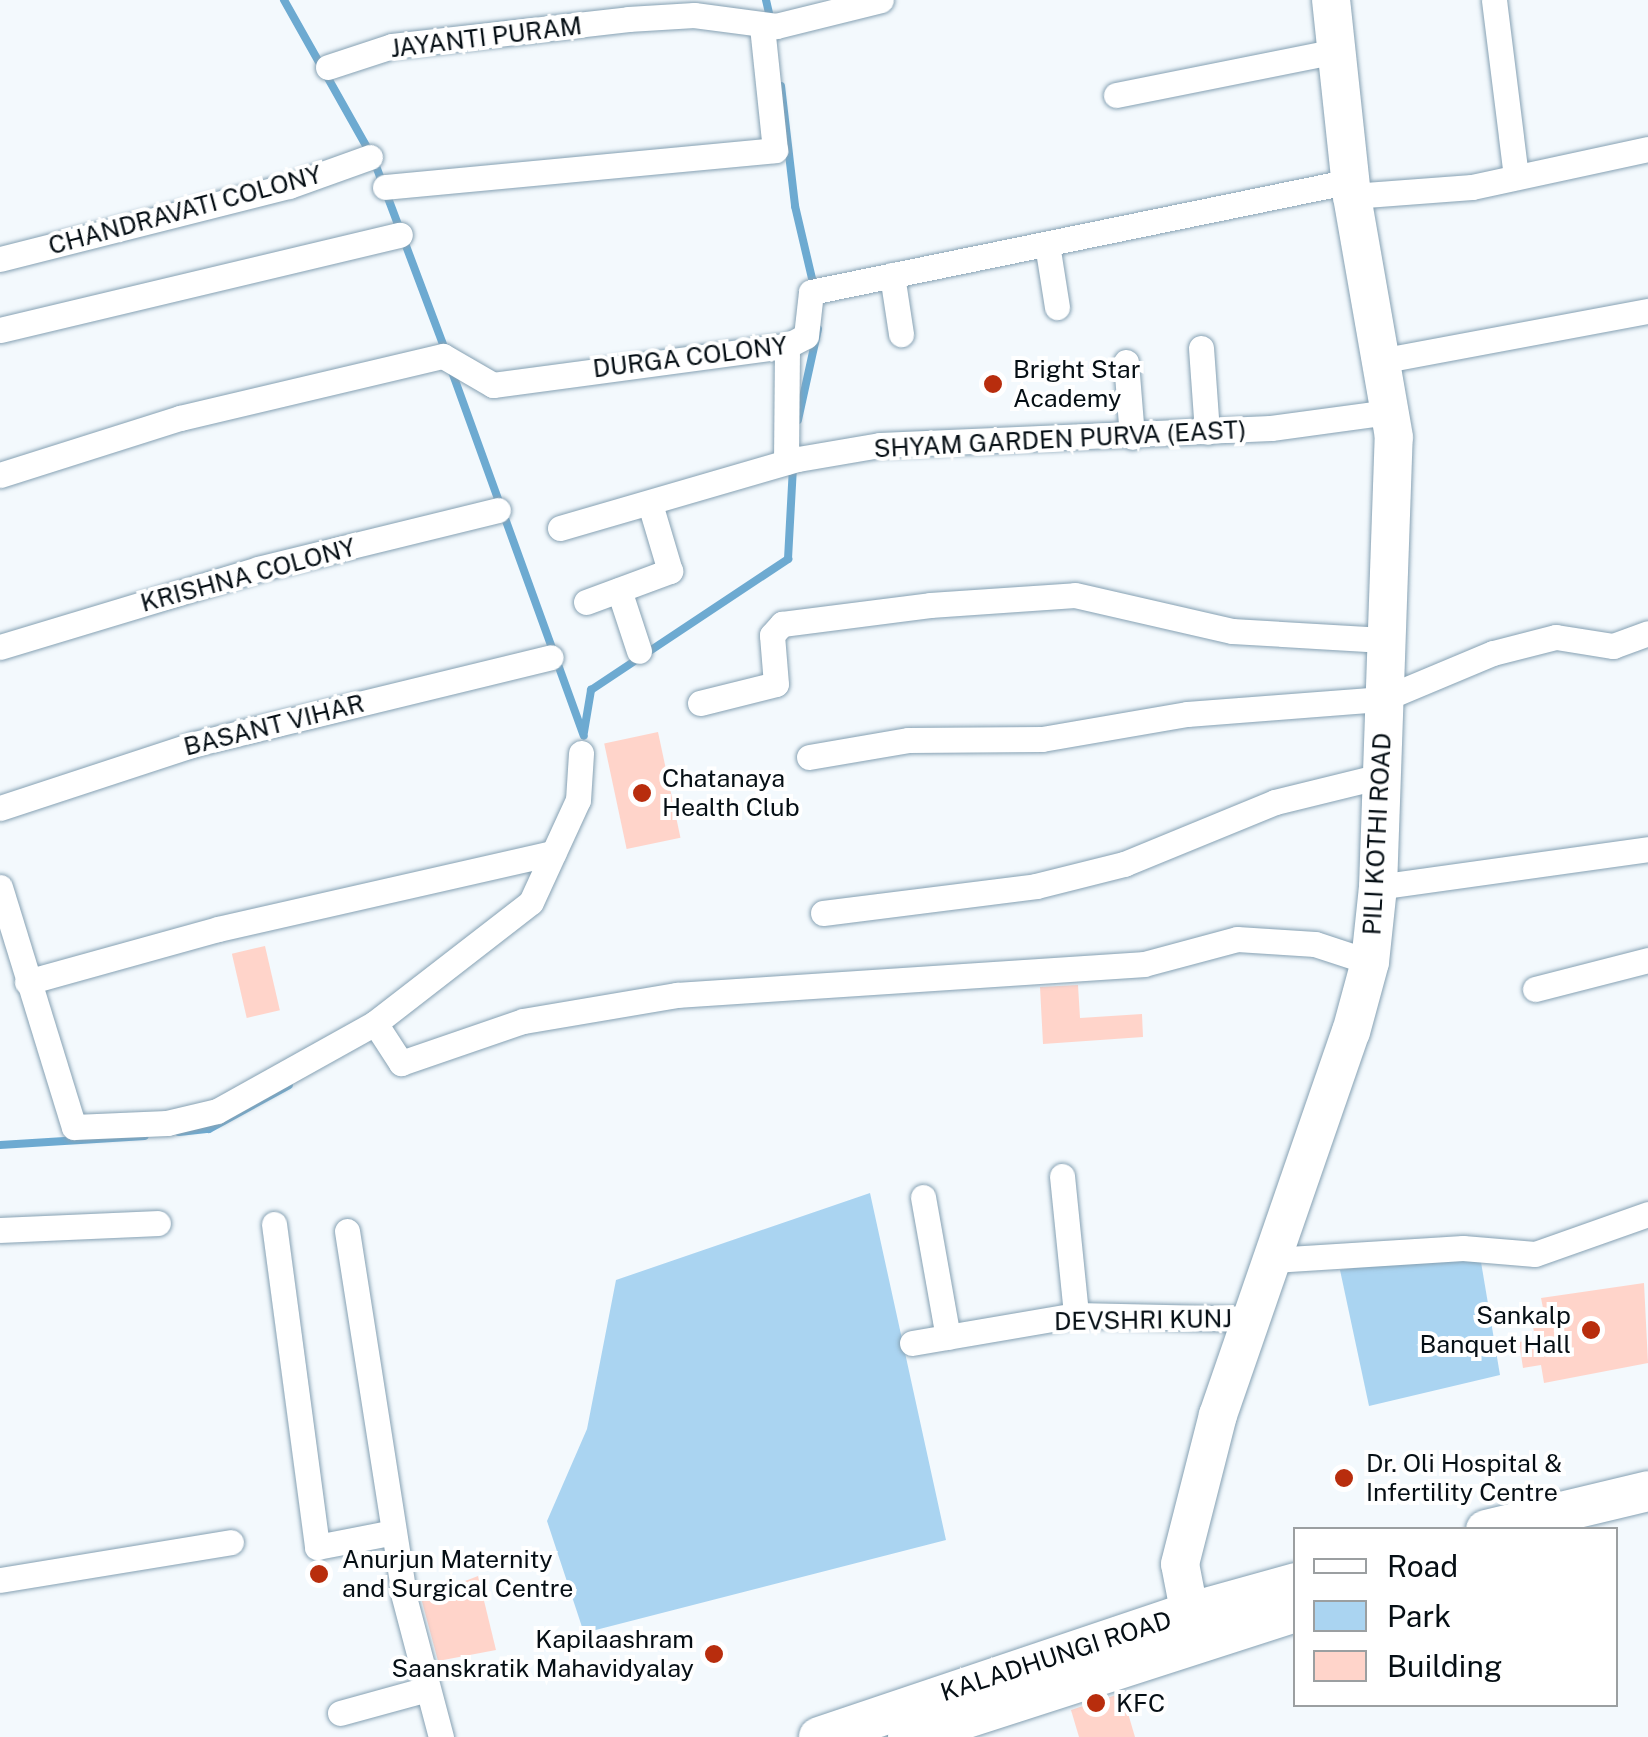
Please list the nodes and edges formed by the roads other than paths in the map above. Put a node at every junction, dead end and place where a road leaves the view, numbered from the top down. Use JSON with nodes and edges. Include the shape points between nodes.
{"nodes":[{"id":1,"x":881,"y":0,"type":"edge"},
{"id":2,"x":1331,"y":0,"type":"edge"},
{"id":3,"x":1494,"y":0,"type":"edge"},
{"id":4,"x":762,"y":27,"type":"junction"},
{"id":5,"x":1337,"y":51,"type":"junction"},
{"id":6,"x":328,"y":68,"type":"dead end"},
{"id":7,"x":1116,"y":95,"type":"dead end"},
{"id":8,"x":1648,"y":149,"type":"edge"},
{"id":9,"x":370,"y":157,"type":"dead end"},
{"id":10,"x":1516,"y":178,"type":"junction"},
{"id":11,"x":385,"y":187,"type":"dead end"},
{"id":12,"x":1351,"y":189,"type":"junction"},
{"id":13,"x":400,"y":235,"type":"dead end"},
{"id":14,"x":1047,"y":244,"type":"junction"},
{"id":15,"x":0,"y":260,"type":"edge"},
{"id":16,"x":892,"y":275,"type":"junction"},
{"id":17,"x":1056,"y":307,"type":"dead end"},
{"id":18,"x":1648,"y":312,"type":"edge"},
{"id":19,"x":0,"y":330,"type":"edge"},
{"id":20,"x":901,"y":334,"type":"dead end"},
{"id":21,"x":786,"y":346,"type":"junction"},
{"id":22,"x":1201,"y":348,"type":"dead end"},
{"id":23,"x":1380,"y":361,"type":"junction"},
{"id":24,"x":1126,"y":362,"type":"dead end"},
{"id":25,"x":1389,"y":412,"type":"junction"},
{"id":26,"x":1206,"y":432,"type":"junction"},
{"id":27,"x":1132,"y":437,"type":"junction"},
{"id":28,"x":786,"y":462,"type":"junction"},
{"id":29,"x":0,"y":475,"type":"edge"},
{"id":30,"x":650,"y":504,"type":"junction"},
{"id":31,"x":498,"y":510,"type":"dead end"},
{"id":32,"x":560,"y":528,"type":"dead end"},
{"id":33,"x":619,"y":590,"type":"junction"},
{"id":34,"x":586,"y":602,"type":"dead end"},
{"id":35,"x":1648,"y":634,"type":"edge"},
{"id":36,"x":1384,"y":640,"type":"junction"},
{"id":37,"x":0,"y":647,"type":"edge"},
{"id":38,"x":639,"y":651,"type":"dead end"},
{"id":39,"x":551,"y":657,"type":"dead end"},
{"id":40,"x":1383,"y":699,"type":"junction"},
{"id":41,"x":700,"y":704,"type":"dead end"},
{"id":42,"x":581,"y":752,"type":"dead end"},
{"id":43,"x":809,"y":757,"type":"dead end"},
{"id":44,"x":1381,"y":776,"type":"junction"},
{"id":45,"x":0,"y":808,"type":"edge"},
{"id":46,"x":1648,"y":849,"type":"edge"},
{"id":47,"x":553,"y":854,"type":"junction"},
{"id":48,"x":0,"y":887,"type":"edge"},
{"id":49,"x":1378,"y":887,"type":"junction"},
{"id":50,"x":823,"y":912,"type":"dead end"},
{"id":51,"x":1648,"y":960,"type":"edge"},
{"id":52,"x":1370,"y":962,"type":"junction"},
{"id":53,"x":17,"y":972,"type":"edge"},
{"id":54,"x":1535,"y":989,"type":"dead end"},
{"id":55,"x":375,"y":1023,"type":"junction"},
{"id":56,"x":1062,"y":1176,"type":"dead end"},
{"id":57,"x":924,"y":1197,"type":"dead end"},
{"id":58,"x":1648,"y":1214,"type":"edge"},
{"id":59,"x":158,"y":1223,"type":"dead end"},
{"id":60,"x":274,"y":1224,"type":"dead end"},
{"id":61,"x":0,"y":1230,"type":"edge"},
{"id":62,"x":347,"y":1231,"type":"dead end"},
{"id":63,"x":1272,"y":1260,"type":"junction"},
{"id":64,"x":1076,"y":1316,"type":"junction"},
{"id":65,"x":1255,"y":1319,"type":"junction"},
{"id":66,"x":948,"y":1337,"type":"junction"},
{"id":67,"x":912,"y":1343,"type":"dead end"},
{"id":68,"x":1648,"y":1492,"type":"edge"},
{"id":69,"x":1648,"y":1519,"type":"edge"},
{"id":70,"x":1499,"y":1527,"type":"edge"},
{"id":71,"x":1615,"y":1527,"type":"edge"},
{"id":72,"x":394,"y":1532,"type":"junction"},
{"id":73,"x":231,"y":1542,"type":"dead end"},
{"id":74,"x":0,"y":1580,"type":"edge"},
{"id":75,"x":1293,"y":1585,"type":"edge"},
{"id":76,"x":1293,"y":1612,"type":"edge"},
{"id":77,"x":1192,"y":1627,"type":"junction"},
{"id":78,"x":427,"y":1688,"type":"junction"},
{"id":79,"x":340,"y":1713,"type":"dead end"},
{"id":80,"x":441,"y":1737,"type":"edge"},
{"id":81,"x":819,"y":1737,"type":"edge"},
{"id":82,"x":908,"y":1737,"type":"edge"}],
"edges":[{"from":1,"to":4,"type":"street","name":"JAYANTI PURAM"},
{"from":2,"to":5,"type":"street","name":"PILI KOTHI ROAD"},
{"from":3,"to":10,"type":"street"},
{"from":4,"to":6,"type":"street","name":"JAYANTI PURAM","via":[[694,15],[628,19],[392,46]]},
{"from":4,"to":11,"type":"street","via":[[775,150]]},
{"from":5,"to":7,"type":"street"},
{"from":5,"to":12,"type":"street","name":"PILI KOTHI ROAD"},
{"from":8,"to":10,"type":"street","name":"DURGA COLONY"},
{"from":9,"to":15,"type":"street","name":"CHANDRAVATI COLONY","via":[[289,186]]},
{"from":10,"to":12,"type":"street","name":"DURGA COLONY"},
{"from":12,"to":14,"type":"street","name":"DURGA COLONY"},
{"from":12,"to":23,"type":"street","name":"PILI KOTHI ROAD"},
{"from":13,"to":19,"type":"street"},
{"from":14,"to":16,"type":"street","name":"DURGA COLONY"},
{"from":14,"to":17,"type":"street"},
{"from":16,"to":20,"type":"street"},
{"from":16,"to":21,"type":"street","name":"DURGA COLONY","via":[[811,292],[806,336]]},
{"from":18,"to":23,"type":"street"},
{"from":21,"to":28,"type":"street"},
{"from":21,"to":29,"type":"street","name":"DURGA COLONY","via":[[493,385],[443,356],[180,418]]},
{"from":22,"to":26,"type":"street"},
{"from":23,"to":25,"type":"street","name":"PILI KOTHI ROAD"},
{"from":24,"to":27,"type":"street"},
{"from":25,"to":26,"type":"street","name":"SHYAM GARDEN PURVA (EAST)"},
{"from":25,"to":36,"type":"street","name":"PILI KOTHI ROAD","via":[[1394,437]]},
{"from":26,"to":27,"type":"street","name":"SHYAM GARDEN PURVA (EAST)"},
{"from":27,"to":28,"type":"street","name":"SHYAM GARDEN PURVA (EAST)","via":[[880,445]]},
{"from":28,"to":30,"type":"street","name":"SHYAM GARDEN PURVA (EAST)"},
{"from":30,"to":32,"type":"street","name":"SHYAM GARDEN PURVA (EAST)"},
{"from":30,"to":33,"type":"street","via":[[670,571]]},
{"from":31,"to":37,"type":"street","name":"KRISHNA COLONY","via":[[258,569]]},
{"from":33,"to":34,"type":"street"},
{"from":33,"to":38,"type":"street"},
{"from":35,"to":40,"type":"street","via":[[1613,646],[1556,637],[1494,653]]},
{"from":36,"to":40,"type":"street","name":"PILI KOTHI ROAD"},
{"from":36,"to":41,"type":"street","via":[[1232,632],[1075,595],[930,605],[782,624],[772,636],[776,684]]},
{"from":39,"to":45,"type":"street","name":"BASANT VIHAR","via":[[195,744]]},
{"from":40,"to":43,"type":"street","via":[[1187,714],[1042,740],[908,740]]},
{"from":40,"to":44,"type":"street","name":"PILI KOTHI ROAD"},
{"from":42,"to":47,"type":"street","via":[[578,800]]},
{"from":44,"to":49,"type":"street","name":"PILI KOTHI ROAD"},
{"from":44,"to":50,"type":"street","via":[[1275,802],[1124,864],[1036,886]]},
{"from":46,"to":49,"type":"street"},
{"from":47,"to":53,"type":"street"},
{"from":47,"to":55,"type":"street","via":[[531,902]]},
{"from":48,"to":53,"type":"street"},
{"from":49,"to":52,"type":"street","name":"PILI KOTHI ROAD"},
{"from":51,"to":54,"type":"street"},
{"from":52,"to":55,"type":"street","via":[[1315,944],[1237,939],[1144,964],[677,995],[522,1021],[401,1064]]},
{"from":52,"to":63,"type":"street","name":"PILI KOTHI ROAD"},
{"from":53,"to":55,"type":"street","via":[[74,1128],[167,1124],[216,1111]]},
{"from":56,"to":64,"type":"street"},
{"from":57,"to":66,"type":"street"},
{"from":58,"to":63,"type":"street","via":[[1535,1254],[1463,1248]]},
{"from":59,"to":61,"type":"street"},
{"from":60,"to":72,"type":"street","via":[[317,1547]]},
{"from":62,"to":72,"type":"street"},
{"from":63,"to":65,"type":"street","name":"PILI KOTHI ROAD"},
{"from":64,"to":65,"type":"street","name":"DEVSHRI KUNJ"},
{"from":64,"to":66,"type":"street","name":"DEVSHRI KUNJ"},
{"from":65,"to":77,"type":"street","name":"PILI KOTHI ROAD","via":[[1218,1415],[1180,1564]]},
{"from":66,"to":67,"type":"street","name":"DEVSHRI KUNJ"},
{"from":68,"to":70,"type":"main road"},
{"from":69,"to":71,"type":"main road"},
{"from":72,"to":78,"type":"street"},
{"from":73,"to":74,"type":"street"},
{"from":75,"to":77,"type":"main road","name":"KALADHUNGI ROAD"},
{"from":76,"to":77,"type":"main road","name":"KALADHUNGI ROAD"},
{"from":77,"to":81,"type":"main road","name":"KALADHUNGI ROAD"},
{"from":77,"to":82,"type":"main road","name":"KALADHUNGI ROAD"},
{"from":78,"to":79,"type":"street"},
{"from":78,"to":80,"type":"street"}]}
